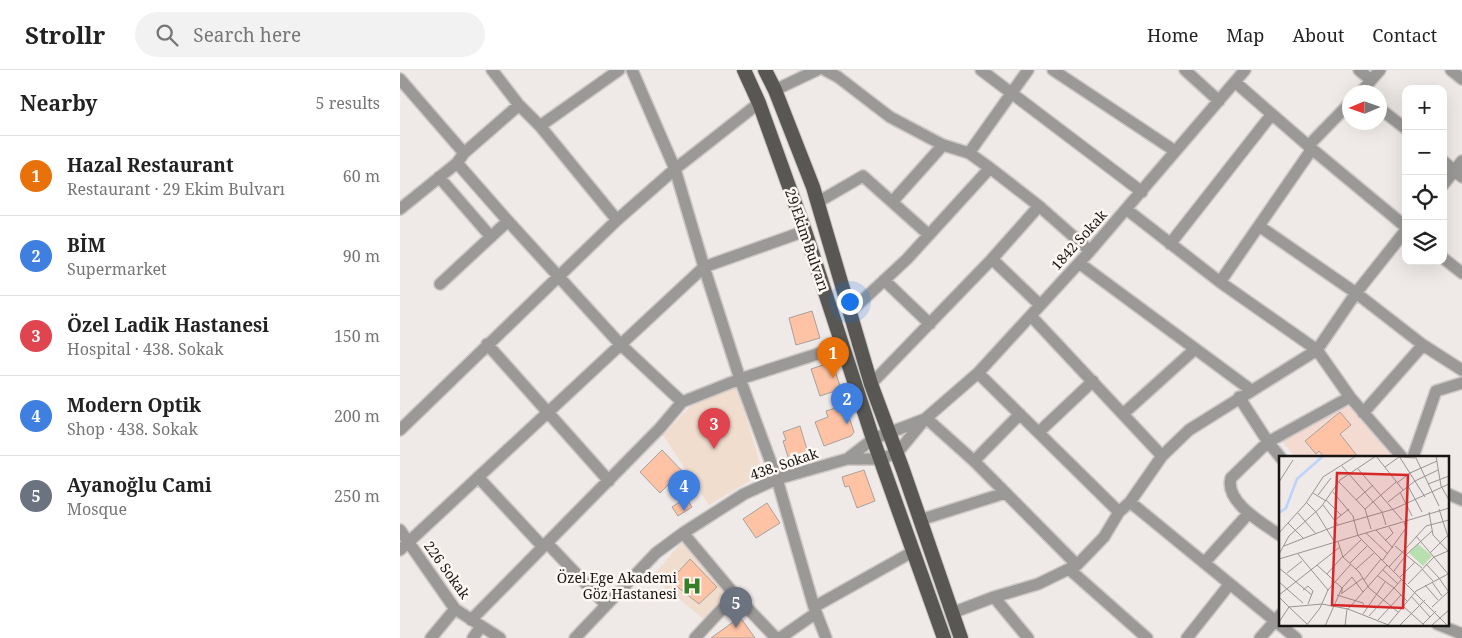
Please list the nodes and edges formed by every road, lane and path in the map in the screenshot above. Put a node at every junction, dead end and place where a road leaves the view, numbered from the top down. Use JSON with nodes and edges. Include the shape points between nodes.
{"nodes":[{"id":1,"x":492,"y":70,"type":"edge"},
{"id":2,"x":619,"y":70,"type":"edge"},
{"id":3,"x":632,"y":70,"type":"edge"},
{"id":4,"x":744,"y":70,"type":"edge"},
{"id":5,"x":765,"y":70,"type":"edge"},
{"id":6,"x":817,"y":70,"type":"edge"},
{"id":7,"x":825,"y":70,"type":"edge"},
{"id":8,"x":981,"y":70,"type":"edge"},
{"id":9,"x":1028,"y":70,"type":"edge"},
{"id":10,"x":1053,"y":70,"type":"edge"},
{"id":11,"x":1185,"y":70,"type":"edge"},
{"id":12,"x":1245,"y":70,"type":"edge"},
{"id":13,"x":1359,"y":70,"type":"edge"},
{"id":14,"x":1380,"y":70,"type":"edge"},
{"id":15,"x":1452,"y":70,"type":"edge"},
{"id":16,"x":400,"y":79,"type":"edge"},
{"id":17,"x":1462,"y":79,"type":"edge"},
{"id":18,"x":1372,"y":80,"type":"junction"},
{"id":19,"x":1235,"y":82,"type":"junction"},
{"id":20,"x":1367,"y":85,"type":"edge"},
{"id":21,"x":775,"y":90,"type":"junction"},
{"id":22,"x":1011,"y":93,"type":"junction"},
{"id":23,"x":1219,"y":101,"type":"junction"},
{"id":24,"x":759,"y":103,"type":"junction"},
{"id":25,"x":519,"y":104,"type":"junction"},
{"id":26,"x":1342,"y":113,"type":"edge"},
{"id":27,"x":1272,"y":114,"type":"junction"},
{"id":28,"x":1387,"y":114,"type":"edge"},
{"id":29,"x":540,"y":126,"type":"junction"},
{"id":30,"x":1402,"y":127,"type":"edge"},
{"id":31,"x":943,"y":145,"type":"junction"},
{"id":32,"x":1310,"y":148,"type":"junction"},
{"id":33,"x":1175,"y":151,"type":"junction"},
{"id":34,"x":464,"y":152,"type":"junction"},
{"id":35,"x":969,"y":153,"type":"junction"},
{"id":36,"x":457,"y":163,"type":"junction"},
{"id":37,"x":1447,"y":163,"type":"edge"},
{"id":38,"x":990,"y":168,"type":"junction"},
{"id":39,"x":675,"y":169,"type":"junction"},
{"id":40,"x":1460,"y":169,"type":"edge"},
{"id":41,"x":439,"y":177,"type":"junction"},
{"id":42,"x":1447,"y":181,"type":"edge"},
{"id":43,"x":1142,"y":192,"type":"junction"},
{"id":44,"x":818,"y":202,"type":"junction"},
{"id":45,"x":892,"y":202,"type":"junction"},
{"id":46,"x":1039,"y":206,"type":"junction"},
{"id":47,"x":400,"y":209,"type":"edge"},
{"id":48,"x":1126,"y":209,"type":"junction"},
{"id":49,"x":617,"y":220,"type":"junction"},
{"id":50,"x":508,"y":221,"type":"junction"},
{"id":51,"x":1259,"y":226,"type":"junction"},
{"id":52,"x":1402,"y":226,"type":"edge"},
{"id":53,"x":805,"y":231,"type":"junction"},
{"id":54,"x":1402,"y":234,"type":"edge"},
{"id":55,"x":929,"y":235,"type":"junction"},
{"id":56,"x":491,"y":237,"type":"junction"},
{"id":57,"x":1170,"y":244,"type":"junction"},
{"id":58,"x":1090,"y":251,"type":"junction"},
{"id":59,"x":992,"y":259,"type":"junction"},
{"id":60,"x":1447,"y":261,"type":"edge"},
{"id":61,"x":1079,"y":263,"type":"junction"},
{"id":62,"x":704,"y":268,"type":"junction"},
{"id":63,"x":1462,"y":273,"type":"edge"},
{"id":64,"x":558,"y":276,"type":"junction"},
{"id":65,"x":884,"y":280,"type":"junction"},
{"id":66,"x":1220,"y":282,"type":"junction"},
{"id":67,"x":440,"y":284,"type":"dead end"},
{"id":68,"x":1356,"y":293,"type":"junction"},
{"id":69,"x":1040,"y":305,"type":"junction"},
{"id":70,"x":849,"y":313,"type":"junction"},
{"id":71,"x":1031,"y":316,"type":"junction"},
{"id":72,"x":930,"y":324,"type":"junction"},
{"id":73,"x":487,"y":344,"type":"junction"},
{"id":74,"x":620,"y":344,"type":"junction"},
{"id":75,"x":1423,"y":344,"type":"junction"},
{"id":76,"x":842,"y":346,"type":"junction"},
{"id":77,"x":1195,"y":349,"type":"junction"},
{"id":78,"x":1317,"y":350,"type":"junction"},
{"id":79,"x":1462,"y":370,"type":"edge"},
{"id":80,"x":978,"y":373,"type":"junction"},
{"id":81,"x":740,"y":378,"type":"junction"},
{"id":82,"x":1093,"y":382,"type":"junction"},
{"id":83,"x":1462,"y":383,"type":"edge"},
{"id":84,"x":871,"y":384,"type":"junction"},
{"id":85,"x":1251,"y":390,"type":"junction"},
{"id":86,"x":1240,"y":397,"type":"junction"},
{"id":87,"x":1350,"y":397,"type":"junction"},
{"id":88,"x":682,"y":402,"type":"junction"},
{"id":89,"x":547,"y":412,"type":"junction"},
{"id":90,"x":1363,"y":413,"type":"junction"},
{"id":91,"x":1020,"y":414,"type":"junction"},
{"id":92,"x":1123,"y":414,"type":"junction"},
{"id":93,"x":925,"y":419,"type":"junction"},
{"id":94,"x":400,"y":430,"type":"edge"},
{"id":95,"x":889,"y":432,"type":"junction"},
{"id":96,"x":1039,"y":432,"type":"junction"},
{"id":97,"x":872,"y":439,"type":"junction"},
{"id":98,"x":1268,"y":442,"type":"junction"},
{"id":99,"x":897,"y":453,"type":"junction"},
{"id":100,"x":1162,"y":456,"type":"junction"},
{"id":101,"x":1279,"y":456,"type":"edge"},
{"id":102,"x":1401,"y":456,"type":"edge"},
{"id":103,"x":1414,"y":456,"type":"edge"},
{"id":104,"x":847,"y":459,"type":"junction"},
{"id":105,"x":880,"y":459,"type":"junction"},
{"id":106,"x":974,"y":461,"type":"junction"},
{"id":107,"x":478,"y":477,"type":"junction"},
{"id":108,"x":777,"y":480,"type":"junction"},
{"id":109,"x":609,"y":481,"type":"junction"},
{"id":110,"x":1005,"y":493,"type":"junction"},
{"id":111,"x":1450,"y":495,"type":"edge"},
{"id":112,"x":1462,"y":500,"type":"edge"},
{"id":113,"x":1130,"y":502,"type":"junction"},
{"id":114,"x":1119,"y":512,"type":"junction"},
{"id":115,"x":1249,"y":513,"type":"junction"},
{"id":116,"x":920,"y":520,"type":"junction"},
{"id":117,"x":400,"y":530,"type":"edge"},
{"id":118,"x":683,"y":533,"type":"junction"},
{"id":119,"x":1279,"y":535,"type":"edge"},
{"id":120,"x":545,"y":545,"type":"junction"},
{"id":121,"x":404,"y":546,"type":"edge"},
{"id":122,"x":914,"y":552,"type":"junction"},
{"id":123,"x":1204,"y":563,"type":"junction"},
{"id":124,"x":1073,"y":567,"type":"junction"},
{"id":125,"x":1229,"y":585,"type":"junction"},
{"id":126,"x":735,"y":595,"type":"junction"},
{"id":127,"x":994,"y":597,"type":"junction"},
{"id":128,"x":606,"y":605,"type":"junction"},
{"id":129,"x":455,"y":609,"type":"junction"},
{"id":130,"x":815,"y":610,"type":"junction"},
{"id":131,"x":952,"y":613,"type":"junction"},
{"id":132,"x":1277,"y":617,"type":"edge"},
{"id":133,"x":476,"y":623,"type":"junction"},
{"id":134,"x":1285,"y":626,"type":"edge"},
{"id":135,"x":1442,"y":626,"type":"edge"},
{"id":136,"x":1462,"y":634,"type":"edge"},
{"id":137,"x":431,"y":638,"type":"edge"},
{"id":138,"x":473,"y":638,"type":"edge"},
{"id":139,"x":500,"y":638,"type":"edge"},
{"id":140,"x":575,"y":638,"type":"edge"},
{"id":141,"x":695,"y":638,"type":"edge"},
{"id":142,"x":776,"y":638,"type":"edge"},
{"id":143,"x":780,"y":638,"type":"edge"},
{"id":144,"x":826,"y":638,"type":"edge"},
{"id":145,"x":944,"y":638,"type":"edge"},
{"id":146,"x":961,"y":638,"type":"edge"},
{"id":147,"x":1028,"y":638,"type":"edge"},
{"id":148,"x":1148,"y":638,"type":"edge"},
{"id":149,"x":1187,"y":638,"type":"edge"},
{"id":150,"x":1260,"y":638,"type":"edge"},
{"id":151,"x":1296,"y":638,"type":"edge"}],
"edges":[{"from":1,"to":25,"type":"street"},
{"from":2,"to":29,"type":"street"},
{"from":3,"to":39,"type":"street"},
{"from":4,"to":24,"type":"main road","name":"29 Ekim Bulvarı"},
{"from":5,"to":21,"type":"main road","name":"29 Ekim Bulvarı"},
{"from":6,"to":21,"type":"street"},
{"from":7,"to":31,"type":"street","via":[[890,117]]},
{"from":8,"to":22,"type":"street"},
{"from":9,"to":22,"type":"street"},
{"from":10,"to":33,"type":"street"},
{"from":11,"to":23,"type":"street"},
{"from":12,"to":19,"type":"street","name":"1842 Sokak"},
{"from":13,"to":18,"type":"street"},
{"from":14,"to":18,"type":"street"},
{"from":15,"to":17,"type":"street"},
{"from":16,"to":34,"type":"street"},
{"from":18,"to":20,"type":"street"},
{"from":19,"to":23,"type":"street","name":"1842 Sokak"},
{"from":19,"to":27,"type":"street"},
{"from":21,"to":44,"type":"main road","name":"29 Ekim Bulvarı"},
{"from":22,"to":35,"type":"street"},
{"from":22,"to":43,"type":"street"},
{"from":23,"to":33,"type":"street","name":"1842 Sokak"},
{"from":24,"to":39,"type":"street"},
{"from":24,"to":53,"type":"main road","name":"29 Ekim Bulvarı"},
{"from":25,"to":29,"type":"street"},
{"from":25,"to":34,"type":"street"},
{"from":26,"to":32,"type":"street"},
{"from":27,"to":32,"type":"street"},
{"from":27,"to":57,"type":"street"},
{"from":28,"to":30,"type":"street"},
{"from":29,"to":49,"type":"street"},
{"from":31,"to":35,"type":"street"},
{"from":31,"to":45,"type":"street"},
{"from":32,"to":51,"type":"street"},
{"from":32,"to":52,"type":"street"},
{"from":33,"to":43,"type":"street","name":"1842 Sokak"},
{"from":34,"to":36,"type":"street"},
{"from":35,"to":38,"type":"street"},
{"from":36,"to":41,"type":"street"},
{"from":36,"to":50,"type":"street"},
{"from":37,"to":40,"type":"street"},
{"from":38,"to":46,"type":"street"},
{"from":38,"to":55,"type":"street"},
{"from":39,"to":49,"type":"street"},
{"from":39,"to":62,"type":"street"},
{"from":40,"to":42,"type":"street"},
{"from":41,"to":47,"type":"street"},
{"from":41,"to":56,"type":"street"},
{"from":43,"to":48,"type":"street","name":"1842 Sokak"},
{"from":44,"to":45,"type":"street","via":[[863,176]]},
{"from":44,"to":70,"type":"main road","name":"29 Ekim Bulvarı"},
{"from":45,"to":55,"type":"street"},
{"from":46,"to":58,"type":"street"},
{"from":46,"to":59,"type":"street"},
{"from":48,"to":57,"type":"street"},
{"from":48,"to":58,"type":"street","name":"1842 Sokak"},
{"from":49,"to":64,"type":"street"},
{"from":50,"to":56,"type":"street"},
{"from":50,"to":64,"type":"street"},
{"from":51,"to":66,"type":"street"},
{"from":51,"to":68,"type":"street"},
{"from":53,"to":62,"type":"street"},
{"from":53,"to":76,"type":"main road","name":"29 Ekim Bulvarı"},
{"from":54,"to":68,"type":"street"},
{"from":55,"to":65,"type":"street"},
{"from":56,"to":67,"type":"street"},
{"from":57,"to":66,"type":"street"},
{"from":58,"to":61,"type":"street","name":"1842 Sokak"},
{"from":59,"to":69,"type":"street"},
{"from":59,"to":72,"type":"street"},
{"from":60,"to":63,"type":"street"},
{"from":61,"to":69,"type":"street","name":"1842 Sokak"},
{"from":61,"to":77,"type":"street"},
{"from":62,"to":74,"type":"street"},
{"from":62,"to":81,"type":"street"},
{"from":64,"to":73,"type":"street"},
{"from":64,"to":74,"type":"street"},
{"from":65,"to":70,"type":"street"},
{"from":65,"to":72,"type":"street"},
{"from":66,"to":78,"type":"street"},
{"from":68,"to":75,"type":"street"},
{"from":68,"to":78,"type":"street"},
{"from":69,"to":71,"type":"street","name":"1842 Sokak"},
{"from":70,"to":84,"type":"main road","name":"29 Ekim Bulvarı"},
{"from":71,"to":80,"type":"street","name":"1842 Sokak"},
{"from":71,"to":82,"type":"street"},
{"from":72,"to":84,"type":"street"},
{"from":73,"to":89,"type":"street"},
{"from":73,"to":94,"type":"street"},
{"from":74,"to":88,"type":"street"},
{"from":74,"to":89,"type":"street"},
{"from":75,"to":79,"type":"street"},
{"from":75,"to":90,"type":"street"},
{"from":76,"to":81,"type":"street"},
{"from":76,"to":97,"type":"main road","name":"29 Ekim Bulvarı"},
{"from":77,"to":85,"type":"street"},
{"from":77,"to":92,"type":"street"},
{"from":78,"to":85,"type":"street"},
{"from":78,"to":87,"type":"street"},
{"from":80,"to":91,"type":"street"},
{"from":80,"to":93,"type":"street","name":"1842 Sokak"},
{"from":81,"to":88,"type":"street"},
{"from":81,"to":108,"type":"street"},
{"from":82,"to":92,"type":"street"},
{"from":82,"to":96,"type":"street"},
{"from":83,"to":103,"type":"street","via":[[1436,391]]},
{"from":84,"to":95,"type":"main road","name":"29 Ekim Bulvarı"},
{"from":85,"to":86,"type":"street"},
{"from":86,"to":98,"type":"street"},
{"from":86,"to":100,"type":"street","via":[[1189,430]]},
{"from":87,"to":90,"type":"street"},
{"from":87,"to":98,"type":"street"},
{"from":88,"to":109,"type":"street"},
{"from":89,"to":107,"type":"street"},
{"from":89,"to":109,"type":"street"},
{"from":90,"to":102,"type":"street"},
{"from":91,"to":96,"type":"street"},
{"from":91,"to":106,"type":"street"},
{"from":92,"to":100,"type":"street"},
{"from":93,"to":95,"type":"street"},
{"from":93,"to":99,"type":"street"},
{"from":93,"to":106,"type":"street"},
{"from":95,"to":97,"type":"street"},
{"from":95,"to":99,"type":"main road","name":"29 Ekim Bulvarı"},
{"from":96,"to":114,"type":"street"},
{"from":97,"to":104,"type":"street"},
{"from":97,"to":105,"type":"main road","name":"29 Ekim Bulvarı"},
{"from":98,"to":101,"type":"street"},
{"from":98,"to":115,"type":"street","via":[[1235,473],[1229,484],[1234,498]]},
{"from":99,"to":105,"type":"street"},
{"from":99,"to":116,"type":"main road","name":"29 Ekim Bulvarı"},
{"from":100,"to":113,"type":"street"},
{"from":104,"to":105,"type":"street"},
{"from":104,"to":108,"type":"street","name":"438. Sokak"},
{"from":105,"to":122,"type":"main road","name":"29 Ekim Bulvarı"},
{"from":106,"to":110,"type":"street"},
{"from":107,"to":120,"type":"street"},
{"from":107,"to":121,"type":"street"},
{"from":108,"to":118,"type":"street","name":"438. Sokak","via":[[744,494]]},
{"from":108,"to":130,"type":"street"},
{"from":109,"to":120,"type":"street"},
{"from":110,"to":116,"type":"street"},
{"from":110,"to":124,"type":"street"},
{"from":111,"to":112,"type":"street"},
{"from":113,"to":114,"type":"street"},
{"from":113,"to":123,"type":"street"},
{"from":114,"to":124,"type":"street","via":[[1104,537]]},
{"from":115,"to":119,"type":"street"},
{"from":115,"to":123,"type":"street"},
{"from":116,"to":131,"type":"main road","name":"29 Ekim Bulvarı"},
{"from":117,"to":121,"type":"street","name":"226 Sokak"},
{"from":118,"to":126,"type":"street"},
{"from":118,"to":128,"type":"street","name":"438. Sokak","via":[[656,553]]},
{"from":120,"to":128,"type":"street"},
{"from":120,"to":133,"type":"street"},
{"from":121,"to":129,"type":"street","name":"226 Sokak"},
{"from":122,"to":130,"type":"street"},
{"from":122,"to":145,"type":"main road","name":"29 Ekim Bulvarı"},
{"from":123,"to":125,"type":"street"},
{"from":124,"to":127,"type":"street","via":[[1038,584]]},
{"from":124,"to":148,"type":"street"},
{"from":125,"to":132,"type":"street"},
{"from":125,"to":149,"type":"street"},
{"from":126,"to":141,"type":"street"},
{"from":126,"to":142,"type":"street"},
{"from":127,"to":131,"type":"street"},
{"from":127,"to":147,"type":"street"},
{"from":128,"to":140,"type":"street","name":"438. Sokak"},
{"from":129,"to":133,"type":"street","name":"226 Sokak"},
{"from":129,"to":137,"type":"street"},
{"from":130,"to":143,"type":"street","via":[[798,627]]},
{"from":130,"to":144,"type":"street"},
{"from":131,"to":146,"type":"main road","name":"29 Ekim Bulvarı"},
{"from":132,"to":150,"type":"street"},
{"from":133,"to":138,"type":"street"},
{"from":133,"to":139,"type":"street","name":"226 Sokak"},
{"from":134,"to":151,"type":"street"},
{"from":135,"to":136,"type":"street"}]}
